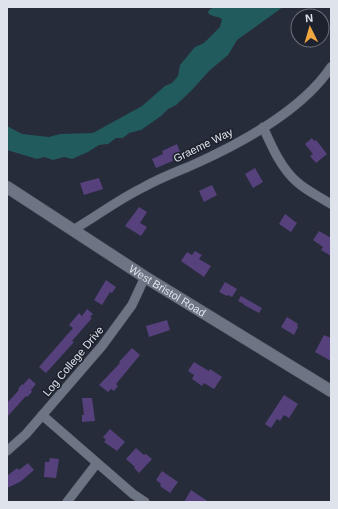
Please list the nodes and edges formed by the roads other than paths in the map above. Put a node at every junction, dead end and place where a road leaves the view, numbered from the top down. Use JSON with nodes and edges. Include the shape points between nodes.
{"nodes":[{"id":1,"x":331,"y":66,"type":"edge"},
{"id":2,"x":263,"y":127,"type":"junction"},
{"id":3,"x":7,"y":187,"type":"edge"},
{"id":4,"x":331,"y":204,"type":"edge"},
{"id":5,"x":74,"y":230,"type":"junction"},
{"id":6,"x":145,"y":277,"type":"junction"},
{"id":7,"x":331,"y":391,"type":"edge"},
{"id":8,"x":42,"y":416,"type":"junction"},
{"id":9,"x":7,"y":451,"type":"edge"},
{"id":10,"x":98,"y":464,"type":"junction"},
{"id":11,"x":67,"y":502,"type":"edge"},
{"id":12,"x":145,"y":502,"type":"edge"}],
"edges":[{"from":1,"to":2,"type":"street","name":"Graeme Way","via":[[306,96]]},
{"from":2,"to":4,"type":"street","via":[[289,174],[304,188]]},
{"from":2,"to":5,"type":"street","name":"Graeme Way","via":[[213,155],[143,187]]},
{"from":3,"to":5,"type":"main road","name":"West Bristol Road"},
{"from":5,"to":6,"type":"main road","name":"West Bristol Road"},
{"from":6,"to":7,"type":"main road","name":"West Bristol Road"},
{"from":6,"to":8,"type":"street","name":"Log College Drive","via":[[132,305],[114,331]]},
{"from":8,"to":9,"type":"street","name":"Log College Drive"},
{"from":8,"to":10,"type":"street"},
{"from":10,"to":11,"type":"street"},
{"from":10,"to":12,"type":"street"}]}
